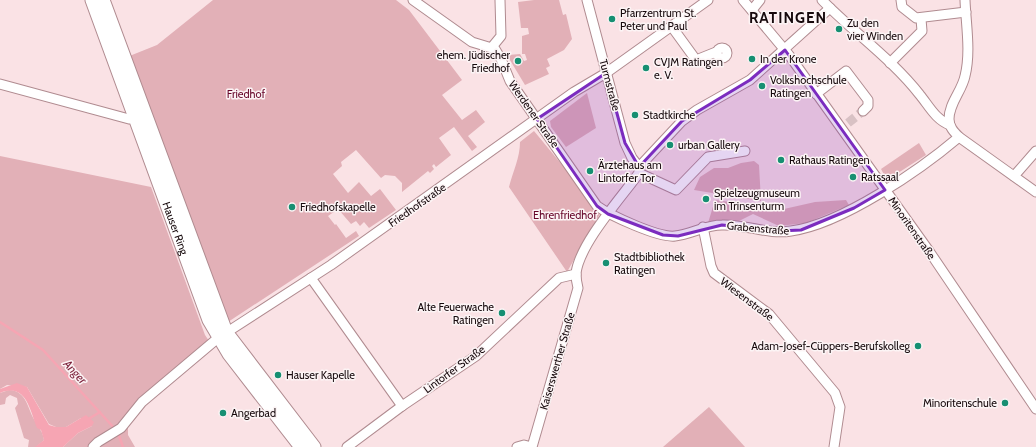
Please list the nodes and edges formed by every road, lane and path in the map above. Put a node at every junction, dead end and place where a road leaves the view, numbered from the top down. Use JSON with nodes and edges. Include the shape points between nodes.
{"nodes":[{"id":1,"x":92,"y":0,"type":"edge"},
{"id":2,"x":103,"y":0,"type":"edge"},
{"id":3,"x":413,"y":0,"type":"edge"},
{"id":4,"x":500,"y":0,"type":"edge"},
{"id":5,"x":587,"y":0,"type":"edge"},
{"id":6,"x":708,"y":0,"type":"edge"},
{"id":7,"x":743,"y":0,"type":"edge"},
{"id":8,"x":760,"y":0,"type":"edge"},
{"id":9,"x":901,"y":0,"type":"edge"},
{"id":10,"x":965,"y":0,"type":"edge"},
{"id":11,"x":825,"y":3,"type":"edge"},
{"id":12,"x":752,"y":10,"type":"junction"},
{"id":13,"x":966,"y":12,"type":"junction"},
{"id":14,"x":920,"y":19,"type":"junction"},
{"id":15,"x":672,"y":27,"type":"junction"},
{"id":16,"x":492,"y":47,"type":"junction"},
{"id":17,"x":785,"y":50,"type":"junction"},
{"id":18,"x":716,"y":52,"type":"dead end"},
{"id":19,"x":890,"y":63,"type":"junction"},
{"id":20,"x":606,"y":73,"type":"junction"},
{"id":21,"x":0,"y":84,"type":"edge"},
{"id":22,"x":816,"y":94,"type":"junction"},
{"id":23,"x":863,"y":112,"type":"dead end"},
{"id":24,"x":140,"y":117,"type":"junction"},
{"id":25,"x":537,"y":119,"type":"junction"},
{"id":26,"x":950,"y":125,"type":"junction"},
{"id":27,"x":959,"y":137,"type":"junction"},
{"id":28,"x":745,"y":151,"type":"dead end"},
{"id":29,"x":1036,"y":151,"type":"edge"},
{"id":30,"x":639,"y":170,"type":"junction"},
{"id":31,"x":1014,"y":176,"type":"junction"},
{"id":32,"x":885,"y":190,"type":"junction"},
{"id":33,"x":1036,"y":192,"type":"edge"},
{"id":34,"x":608,"y":214,"type":"junction"},
{"id":35,"x":703,"y":228,"type":"junction"},
{"id":36,"x":576,"y":274,"type":"junction"},
{"id":37,"x":311,"y":278,"type":"junction"},
{"id":38,"x":222,"y":335,"type":"junction"},
{"id":39,"x":402,"y":406,"type":"junction"},
{"id":40,"x":1036,"y":409,"type":"edge"},
{"id":41,"x":93,"y":447,"type":"edge"},
{"id":42,"x":301,"y":447,"type":"edge"},
{"id":43,"x":314,"y":447,"type":"edge"},
{"id":44,"x":347,"y":447,"type":"edge"},
{"id":45,"x":517,"y":447,"type":"edge"},
{"id":46,"x":532,"y":447,"type":"edge"},
{"id":47,"x":834,"y":447,"type":"edge"}],
"edges":[{"from":1,"to":24,"type":"main road","name":"Hauser Ring"},
{"from":2,"to":24,"type":"main road","name":"Hauser Ring"},
{"from":3,"to":16,"type":"street","via":[[472,42]]},
{"from":4,"to":16,"type":"street","via":[[501,36]]},
{"from":5,"to":20,"type":"street","name":"Turmstraße"},
{"from":6,"to":15,"type":"street","name":"Friedhofstraße"},
{"from":7,"to":12,"type":"street","name":"Minoritenstraße"},
{"from":8,"to":12,"type":"street"},
{"from":9,"to":14,"type":"street","via":[[902,7]]},
{"from":10,"to":13,"type":"street"},
{"from":11,"to":17,"type":"street"},
{"from":11,"to":19,"type":"street"},
{"from":12,"to":17,"type":"street","name":"Minoritenstraße"},
{"from":13,"to":14,"type":"street"},
{"from":13,"to":26,"type":"street","via":[[967,68],[964,82],[950,112]]},
{"from":14,"to":19,"type":"street","via":[[922,31]]},
{"from":15,"to":18,"type":"street","via":[[696,60]]},
{"from":15,"to":20,"type":"street","name":"Friedhofstraße"},
{"from":16,"to":25,"type":"street","name":"Werdener Straße","via":[[500,55],[510,81]]},
{"from":17,"to":22,"type":"street","name":"Minoritenstraße"},
{"from":17,"to":30,"type":"street","via":[[750,80],[682,121]]},
{"from":19,"to":26,"type":"street","via":[[919,93],[934,114]]},
{"from":20,"to":25,"type":"street","name":"Friedhofstraße"},
{"from":20,"to":30,"type":"street","name":"Turmstraße","via":[[625,144]]},
{"from":21,"to":24,"type":"street","via":[[129,118]]},
{"from":22,"to":23,"type":"street","via":[[846,71],[868,100],[868,106]]},
{"from":22,"to":32,"type":"street","name":"Minoritenstraße","via":[[844,125]]},
{"from":24,"to":38,"type":"main road","name":"Hauser Ring","via":[[209,320]]},
{"from":25,"to":34,"type":"street","name":"Werdener Straße","via":[[597,206]]},
{"from":25,"to":37,"type":"street","name":"Friedhofstraße"},
{"from":26,"to":27,"type":"street"},
{"from":27,"to":31,"type":"street"},
{"from":27,"to":32,"type":"street","name":"Grabenstraße"},
{"from":28,"to":30,"type":"street","via":[[708,157],[676,190]]},
{"from":29,"to":31,"type":"street"},
{"from":30,"to":34,"type":"street"},
{"from":31,"to":33,"type":"street"},
{"from":32,"to":35,"type":"street","name":"Grabenstraße","via":[[854,208],[801,230],[779,231],[722,225]]},
{"from":32,"to":40,"type":"street","name":"Minoritenstraße","via":[[929,250]]},
{"from":34,"to":35,"type":"street","name":"Grabenstraße","via":[[670,236]]},
{"from":34,"to":36,"type":"street","name":"Kaiserswerther Straße","via":[[582,254]]},
{"from":35,"to":47,"type":"street","name":"Wiesenstraße","via":[[714,273],[769,314],[836,393],[840,407]]},
{"from":36,"to":39,"type":"street","name":"Lintorfer Straße","via":[[559,278],[476,356]]},
{"from":36,"to":46,"type":"street","name":"Kaiserswerther Straße","via":[[578,288]]},
{"from":37,"to":38,"type":"street","name":"Friedhofstraße"},
{"from":37,"to":39,"type":"street"},
{"from":38,"to":41,"type":"street","name":"Friedhofstraße","via":[[142,402],[121,428]]},
{"from":38,"to":42,"type":"main road","name":"Hauser Ring","via":[[243,374]]},
{"from":38,"to":43,"type":"main road","name":"Hauser Ring"},
{"from":39,"to":44,"type":"street","name":"Lintorfer Straße"},
{"from":45,"to":46,"type":"street"}]}
